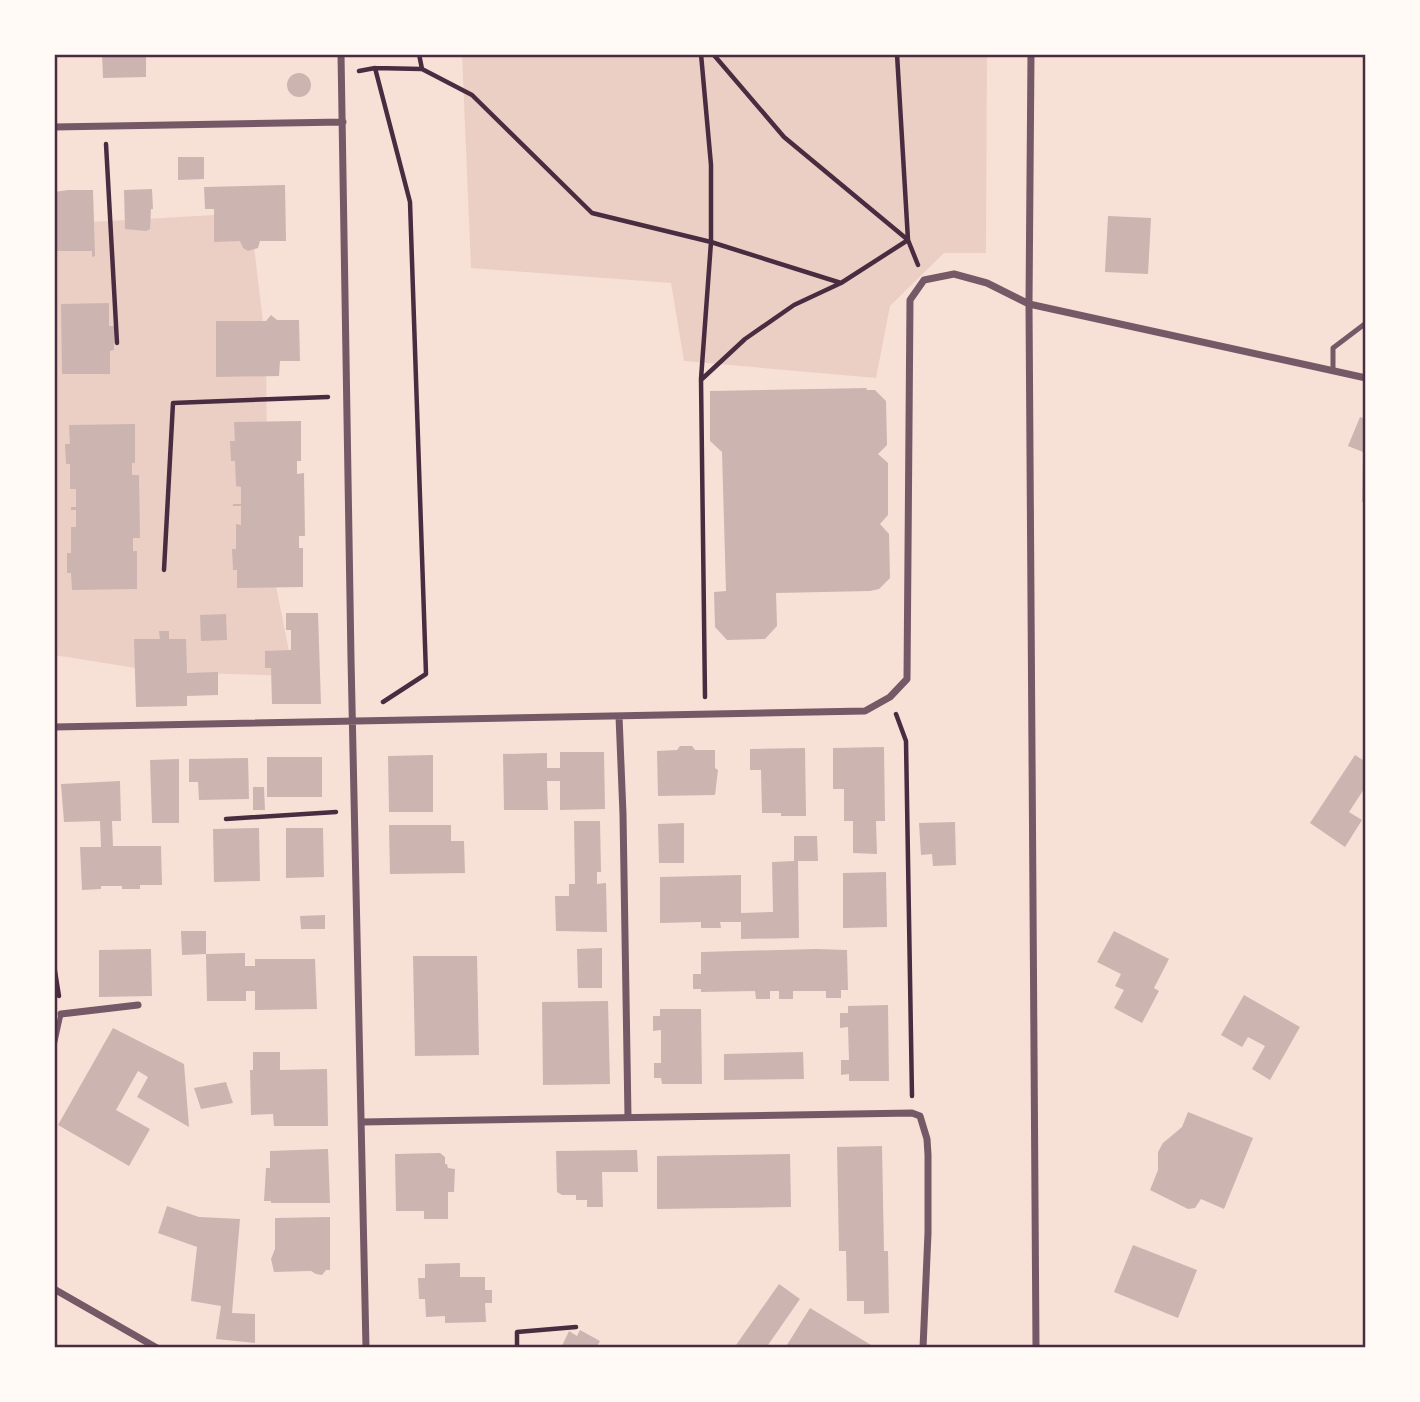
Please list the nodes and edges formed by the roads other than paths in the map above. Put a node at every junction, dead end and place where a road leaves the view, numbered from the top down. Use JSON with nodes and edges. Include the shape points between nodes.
{"nodes":[{"id":1,"x":341,"y":54,"type":"edge"},
{"id":2,"x":1031,"y":54,"type":"edge"},
{"id":3,"x":343,"y":122,"type":"junction"},
{"id":4,"x":54,"y":127,"type":"edge"},
{"id":5,"x":1029,"y":304,"type":"junction"},
{"id":6,"x":1366,"y":323,"type":"edge"},
{"id":7,"x":1333,"y":370,"type":"junction"},
{"id":8,"x":1366,"y":377,"type":"edge"},
{"id":9,"x":619,"y":716,"type":"junction"},
{"id":10,"x":353,"y":721,"type":"junction"},
{"id":11,"x":54,"y":727,"type":"edge"},
{"id":12,"x":138,"y":1005,"type":"dead end"},
{"id":13,"x":61,"y":1014,"type":"joint"},
{"id":14,"x":54,"y":1046,"type":"edge"},
{"id":15,"x":628,"y":1117,"type":"junction"},
{"id":16,"x":362,"y":1122,"type":"junction"},
{"id":17,"x":54,"y":1289,"type":"edge"},
{"id":18,"x":157,"y":1348,"type":"edge"},
{"id":19,"x":366,"y":1348,"type":"edge"},
{"id":20,"x":923,"y":1348,"type":"edge"},
{"id":21,"x":1036,"y":1348,"type":"edge"}],
"edges":[{"from":1,"to":3,"type":"street"},
{"from":2,"to":5,"type":"street"},
{"from":3,"to":4,"type":"street"},
{"from":3,"to":10,"type":"street"},
{"from":5,"to":7,"type":"street"},
{"from":5,"to":9,"type":"street","via":[[987,283],[954,274],[924,280],[910,300],[907,679],[890,697],[864,711]]},
{"from":5,"to":21,"type":"street"},
{"from":6,"to":7,"type":"lane","via":[[1333,348]]},
{"from":7,"to":8,"type":"street"},
{"from":9,"to":10,"type":"street"},
{"from":9,"to":15,"type":"street"},
{"from":10,"to":11,"type":"street"},
{"from":10,"to":16,"type":"street"},
{"from":12,"to":13,"type":"street"},
{"from":13,"to":14,"type":"lane"},
{"from":15,"to":16,"type":"street"},
{"from":15,"to":20,"type":"street","via":[[920,1116],[928,1139]]},
{"from":16,"to":19,"type":"street"},
{"from":17,"to":18,"type":"street"}]}
